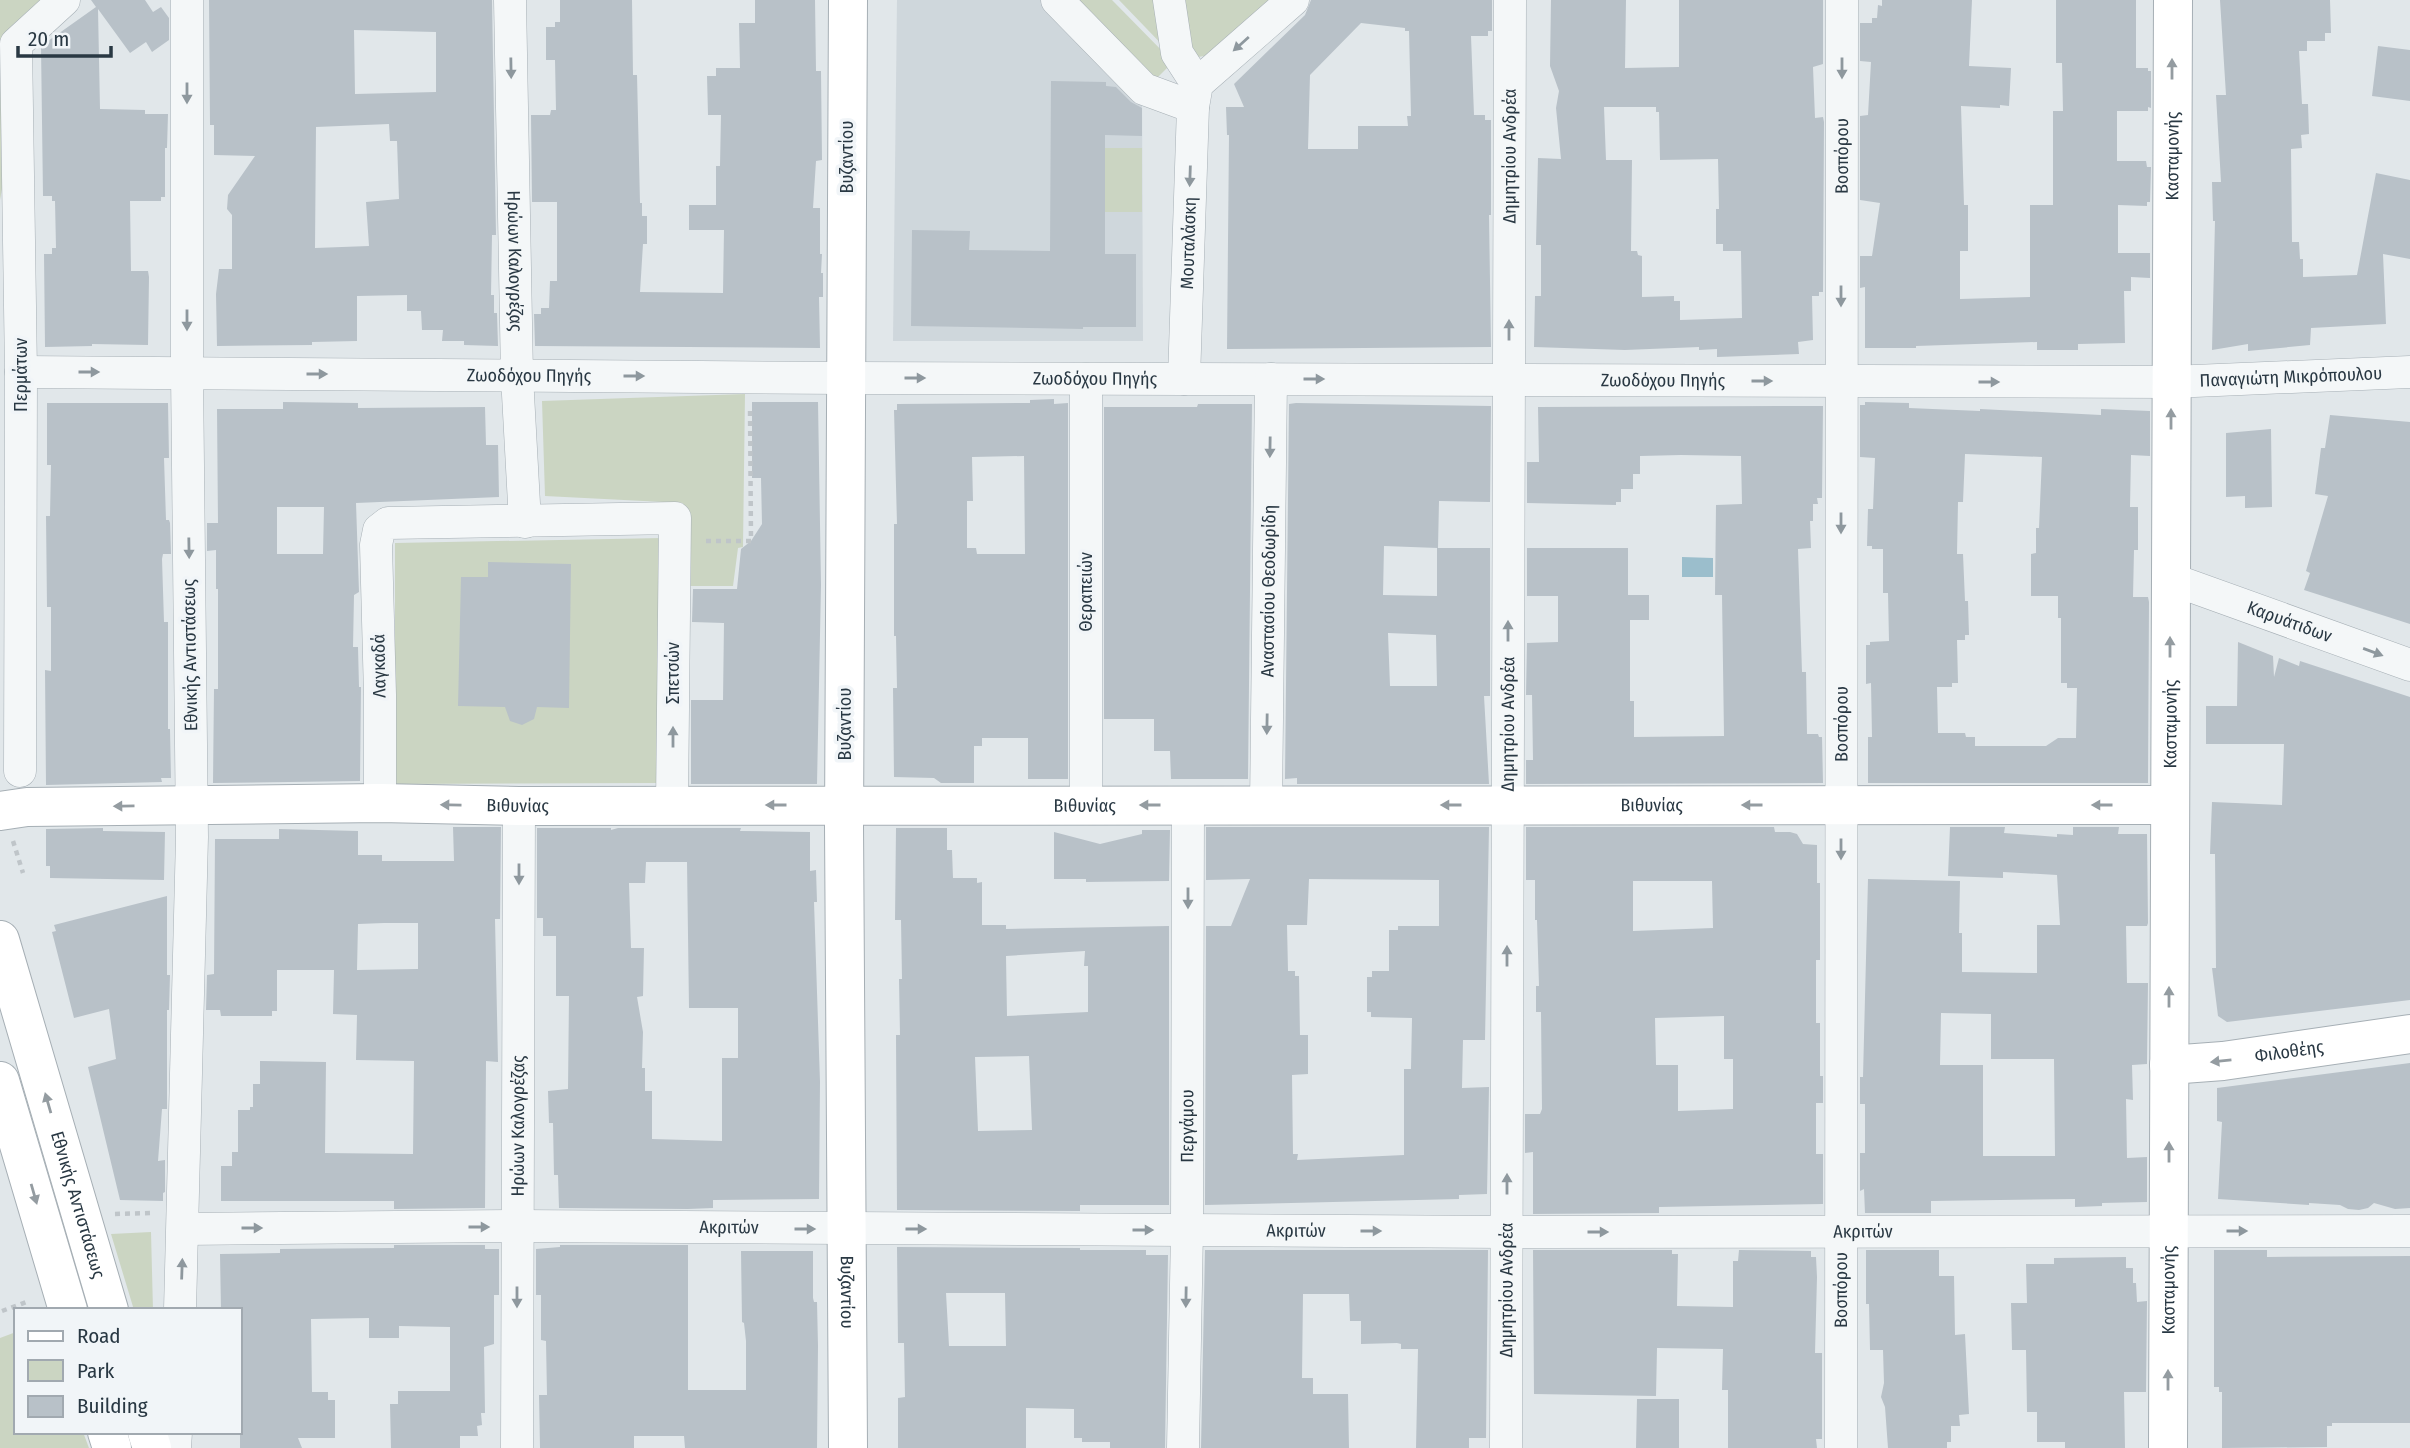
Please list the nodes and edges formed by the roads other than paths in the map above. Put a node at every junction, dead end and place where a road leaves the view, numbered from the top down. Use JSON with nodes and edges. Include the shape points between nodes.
{"nodes":[{"id":1,"x":64,"y":0,"type":"edge"},
{"id":2,"x":187,"y":0,"type":"edge"},
{"id":3,"x":510,"y":0,"type":"edge"},
{"id":4,"x":848,"y":0,"type":"edge"},
{"id":5,"x":1057,"y":0,"type":"edge"},
{"id":6,"x":1169,"y":0,"type":"edge"},
{"id":7,"x":1510,"y":0,"type":"edge"},
{"id":8,"x":1842,"y":0,"type":"edge"},
{"id":9,"x":2173,"y":0,"type":"edge"},
{"id":10,"x":1271,"y":7,"type":"edge"},
{"id":11,"x":1195,"y":96,"type":"junction"},
{"id":12,"x":21,"y":372,"type":"junction"},
{"id":13,"x":2410,"y":372,"type":"edge"},
{"id":14,"x":187,"y":373,"type":"junction"},
{"id":15,"x":517,"y":376,"type":"junction"},
{"id":16,"x":846,"y":378,"type":"junction"},
{"id":17,"x":1086,"y":379,"type":"junction"},
{"id":18,"x":1184,"y":379,"type":"junction"},
{"id":19,"x":1271,"y":379,"type":"junction"},
{"id":20,"x":1509,"y":380,"type":"junction"},
{"id":21,"x":1841,"y":381,"type":"junction"},
{"id":22,"x":2171,"y":382,"type":"junction"},
{"id":23,"x":526,"y":522,"type":"junction"},
{"id":24,"x":2171,"y":579,"type":"junction"},
{"id":25,"x":2410,"y":665,"type":"edge"},
{"id":26,"x":20,"y":771,"type":"dead end"},
{"id":27,"x":380,"y":803,"type":"junction"},
{"id":28,"x":192,"y":805,"type":"junction"},
{"id":29,"x":672,"y":805,"type":"junction"},
{"id":30,"x":845,"y":805,"type":"junction"},
{"id":31,"x":1086,"y":805,"type":"junction"},
{"id":32,"x":1188,"y":805,"type":"junction"},
{"id":33,"x":1266,"y":805,"type":"junction"},
{"id":34,"x":1508,"y":805,"type":"junction"},
{"id":35,"x":1841,"y":805,"type":"junction"},
{"id":36,"x":2170,"y":805,"type":"junction"},
{"id":37,"x":519,"y":806,"type":"junction"},
{"id":38,"x":0,"y":811,"type":"edge"},
{"id":39,"x":0,"y":940,"type":"edge"},
{"id":40,"x":2410,"y":1034,"type":"edge"},
{"id":41,"x":2169,"y":1065,"type":"junction"},
{"id":42,"x":2,"y":1097,"type":"edge"},
{"id":43,"x":184,"y":1220,"type":"junction"},
{"id":44,"x":517,"y":1226,"type":"junction"},
{"id":45,"x":848,"y":1229,"type":"junction"},
{"id":46,"x":1187,"y":1230,"type":"junction"},
{"id":47,"x":1841,"y":1231,"type":"junction"},
{"id":48,"x":2169,"y":1231,"type":"junction"},
{"id":49,"x":2410,"y":1231,"type":"edge"},
{"id":50,"x":1507,"y":1232,"type":"junction"},
{"id":51,"x":50,"y":1305,"type":"edge"},
{"id":52,"x":108,"y":1308,"type":"edge"},
{"id":53,"x":180,"y":1308,"type":"edge"},
{"id":54,"x":517,"y":1448,"type":"edge"},
{"id":55,"x":849,"y":1448,"type":"edge"},
{"id":56,"x":1183,"y":1448,"type":"edge"},
{"id":57,"x":1506,"y":1448,"type":"edge"},
{"id":58,"x":1841,"y":1448,"type":"edge"},
{"id":59,"x":2168,"y":1448,"type":"edge"}],
"edges":[{"from":1,"to":12,"type":"street","name":"Περμάτων","via":[[16,44]]},
{"from":2,"to":14,"type":"street","name":"Εθνικής Αντιστάσεως","one_way":true},
{"from":3,"to":15,"type":"street","name":"Ηρώων Καλογρέζας","one_way":true},
{"from":4,"to":16,"type":"street","name":"Βυζαντίου"},
{"from":5,"to":11,"type":"street","via":[[1144,89]]},
{"from":6,"to":11,"type":"street","via":[[1177,53]]},
{"from":20,"to":7,"type":"street","name":"Δημητρίου Ανδρέα","one_way":true},
{"from":8,"to":21,"type":"street","name":"Βοσπόρου","one_way":true},
{"from":22,"to":9,"type":"street","name":"Κασταμονής","one_way":true},
{"from":10,"to":11,"type":"street","one_way":true},
{"from":11,"to":18,"type":"street","name":"Μουταλάσκη","one_way":true},
{"from":12,"to":14,"type":"street","name":"Ζωοδόχου Πηγής","one_way":true},
{"from":12,"to":26,"type":"street","name":"Περμάτων"},
{"from":13,"to":22,"type":"street","name":"Παναγιώτη Μικρόπουλου"},
{"from":14,"to":15,"type":"street","name":"Ζωοδόχου Πηγής","one_way":true},
{"from":14,"to":28,"type":"street","name":"Εθνικής Αντιστάσεως","one_way":true},
{"from":15,"to":16,"type":"street","name":"Ζωοδόχου Πηγής","one_way":true},
{"from":15,"to":23,"type":"street","name":"Ηρώων Καλογρέζας"},
{"from":16,"to":17,"type":"street","name":"Ζωοδόχου Πηγής","one_way":true},
{"from":16,"to":30,"type":"street","name":"Βυζαντίου"},
{"from":17,"to":18,"type":"street","name":"Ζωοδόχου Πηγής"},
{"from":17,"to":31,"type":"street","name":"Θεραπειών"},
{"from":18,"to":19,"type":"street","name":"Ζωοδόχου Πηγής"},
{"from":19,"to":20,"type":"street","name":"Ζωοδόχου Πηγής","one_way":true},
{"from":19,"to":33,"type":"street","name":"Αναστασίου Θεοδωρίδη","one_way":true},
{"from":20,"to":21,"type":"street","name":"Ζωοδόχου Πηγής","one_way":true},
{"from":34,"to":20,"type":"street","name":"Δημητρίου Ανδρέα","one_way":true},
{"from":21,"to":22,"type":"street","name":"Ζωοδόχου Πηγής","one_way":true},
{"from":21,"to":35,"type":"street","name":"Βοσπόρου","one_way":true},
{"from":24,"to":22,"type":"street","name":"Κασταμονής","one_way":true},
{"from":23,"to":27,"type":"street","name":"Λαγκαδά","via":[[388,523],[379,530]]},
{"from":29,"to":23,"type":"street","name":"Σπετσών","one_way":true,"via":[[675,529]]},
{"from":24,"to":25,"type":"street","name":"Καρυάτιδων","one_way":true},
{"from":36,"to":24,"type":"street","name":"Κασταμονής","one_way":true},
{"from":27,"to":28,"type":"street","name":"Βιθυνίας"},
{"from":37,"to":27,"type":"street","name":"Βιθυνίας","one_way":true},
{"from":28,"to":38,"type":"street","name":"Βιθυνίας","one_way":true},
{"from":28,"to":43,"type":"street","name":"Εθνικής Αντιστάσεως"},
{"from":30,"to":29,"type":"street","name":"Βιθυνίας","one_way":true},
{"from":29,"to":37,"type":"street","name":"Βιθυνίας"},
{"from":30,"to":31,"type":"street","name":"Βιθυνίας"},
{"from":30,"to":45,"type":"street","name":"Βυζαντίου"},
{"from":32,"to":31,"type":"street","name":"Βιθυνίας","one_way":true},
{"from":32,"to":33,"type":"street","name":"Βιθυνίας"},
{"from":32,"to":46,"type":"street","name":"Περγάμου","one_way":true},
{"from":34,"to":33,"type":"street","name":"Βιθυνίας","one_way":true},
{"from":35,"to":34,"type":"street","name":"Βιθυνίας","one_way":true},
{"from":50,"to":34,"type":"street","name":"Δημητρίου Ανδρέα","one_way":true},
{"from":36,"to":35,"type":"street","name":"Βιθυνίας","one_way":true},
{"from":35,"to":47,"type":"street","name":"Βοσπόρου","one_way":true},
{"from":41,"to":36,"type":"street","name":"Κασταμονής","one_way":true},
{"from":37,"to":44,"type":"street","name":"Ηρώων Καλογρέζας","one_way":true},
{"from":52,"to":39,"type":"street","name":"Εθνικής Αντιστάσεως","one_way":true},
{"from":40,"to":41,"type":"street","name":"Φιλοθέης","one_way":true},
{"from":48,"to":41,"type":"street","name":"Κασταμονής","one_way":true},
{"from":42,"to":51,"type":"street","one_way":true},
{"from":43,"to":44,"type":"street","name":"Ακριτών","one_way":true},
{"from":53,"to":43,"type":"street","name":"Εθνικής Αντιστάσεως","one_way":true},
{"from":44,"to":45,"type":"street","name":"Ακριτών","one_way":true},
{"from":44,"to":54,"type":"street","name":"Ηρώων Καλογρέζας","one_way":true},
{"from":45,"to":46,"type":"street","name":"Ακριτών","one_way":true},
{"from":45,"to":55,"type":"street","name":"Βυζαντίου"},
{"from":46,"to":50,"type":"street","name":"Ακριτών","one_way":true},
{"from":46,"to":56,"type":"street","name":"Περγάμου","one_way":true},
{"from":47,"to":48,"type":"street","name":"Ακριτών"},
{"from":50,"to":47,"type":"street","name":"Ακριτών","one_way":true},
{"from":47,"to":58,"type":"street","name":"Βοσπόρου"},
{"from":48,"to":49,"type":"street","name":"Ακριτών","one_way":true},
{"from":59,"to":48,"type":"street","name":"Κασταμονής","one_way":true},
{"from":50,"to":57,"type":"street","name":"Δημητρίου Ανδρέα"}]}
